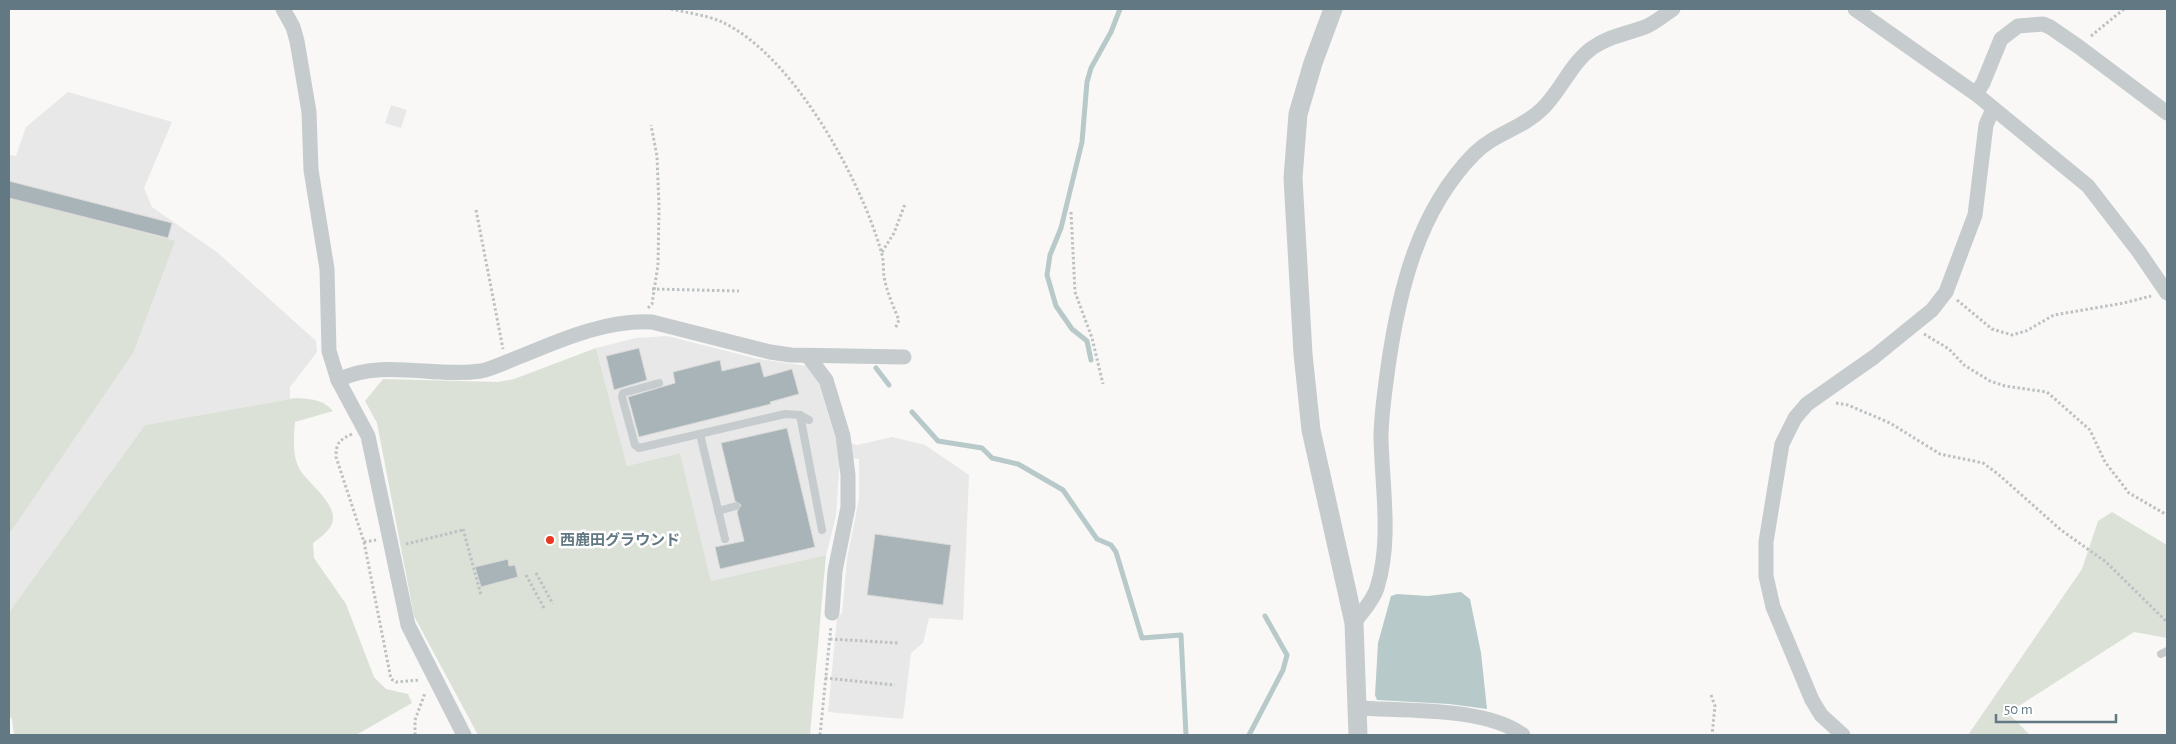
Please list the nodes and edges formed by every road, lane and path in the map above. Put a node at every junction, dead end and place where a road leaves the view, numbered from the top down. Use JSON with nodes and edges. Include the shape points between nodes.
{"nodes":[{"id":1,"x":283,"y":9,"type":"edge"},
{"id":2,"x":671,"y":9,"type":"edge"},
{"id":3,"x":1333,"y":9,"type":"edge"},
{"id":4,"x":1673,"y":9,"type":"edge"},
{"id":5,"x":1855,"y":9,"type":"edge"},
{"id":6,"x":2124,"y":9,"type":"edge"},
{"id":7,"x":2091,"y":36,"type":"dead end"},
{"id":8,"x":1976,"y":94,"type":"junction"},
{"id":9,"x":1993,"y":109,"type":"junction"},
{"id":10,"x":2167,"y":113,"type":"edge"},
{"id":11,"x":651,"y":125,"type":"dead end"},
{"id":12,"x":904,"y":204,"type":"dead end"},
{"id":13,"x":476,"y":210,"type":"dead end"},
{"id":14,"x":1071,"y":212,"type":"dead end"},
{"id":15,"x":882,"y":252,"type":"junction"},
{"id":16,"x":652,"y":289,"type":"junction"},
{"id":17,"x":739,"y":291,"type":"dead end"},
{"id":18,"x":1946,"y":292,"type":"junction"},
{"id":19,"x":2166,"y":292,"type":"edge"},
{"id":20,"x":636,"y":321,"type":"junction"},
{"id":21,"x":895,"y":328,"type":"dead end"},
{"id":22,"x":1910,"y":328,"type":"junction"},
{"id":23,"x":808,"y":356,"type":"junction"},
{"id":24,"x":904,"y":357,"type":"dead end"},
{"id":25,"x":505,"y":362,"type":"junction"},
{"id":26,"x":338,"y":380,"type":"junction"},
{"id":27,"x":660,"y":384,"type":"dead end"},
{"id":28,"x":1103,"y":384,"type":"dead end"},
{"id":29,"x":1822,"y":393,"type":"junction"},
{"id":30,"x":800,"y":415,"type":"junction"},
{"id":31,"x":809,"y":420,"type":"dead end"},
{"id":32,"x":364,"y":428,"type":"junction"},
{"id":33,"x":700,"y":434,"type":"junction"},
{"id":34,"x":736,"y":506,"type":"dead end"},
{"id":35,"x":718,"y":511,"type":"junction"},
{"id":36,"x":2167,"y":515,"type":"edge"},
{"id":37,"x":822,"y":530,"type":"dead end"},
{"id":38,"x":725,"y":539,"type":"dead end"},
{"id":39,"x":403,"y":544,"type":"dead end"},
{"id":40,"x":536,"y":573,"type":"dead end"},
{"id":41,"x":526,"y":575,"type":"dead end"},
{"id":42,"x":481,"y":595,"type":"dead end"},
{"id":43,"x":553,"y":604,"type":"dead end"},
{"id":44,"x":544,"y":608,"type":"dead end"},
{"id":45,"x":832,"y":613,"type":"joint"},
{"id":46,"x":2167,"y":622,"type":"edge"},
{"id":47,"x":1354,"y":623,"type":"junction"},
{"id":48,"x":830,"y":638,"type":"junction"},
{"id":49,"x":898,"y":643,"type":"dead end"},
{"id":50,"x":428,"y":678,"type":"junction"},
{"id":51,"x":826,"y":678,"type":"junction"},
{"id":52,"x":895,"y":685,"type":"dead end"},
{"id":53,"x":1711,"y":695,"type":"dead end"},
{"id":54,"x":1358,"y":708,"type":"junction"},
{"id":55,"x":415,"y":735,"type":"edge"},
{"id":56,"x":464,"y":735,"type":"edge"},
{"id":57,"x":820,"y":735,"type":"edge"},
{"id":58,"x":1358,"y":735,"type":"edge"},
{"id":59,"x":1523,"y":735,"type":"edge"},
{"id":60,"x":1712,"y":735,"type":"edge"},
{"id":61,"x":1843,"y":735,"type":"edge"}],
"edges":[{"from":1,"to":26,"type":"street","via":[[293,27],[309,112],[311,170],[327,269],[329,351]]},
{"from":2,"to":15,"type":"path","via":[[722,22],[770,58],[797,86],[845,164]]},
{"from":3,"to":47,"type":"street","via":[[1298,114],[1293,178],[1303,354],[1311,430]]},
{"from":4,"to":47,"type":"street","via":[[1646,27],[1613,36],[1590,49],[1544,108],[1522,125],[1498,134],[1476,152],[1454,175],[1434,206],[1416,244],[1395,316],[1381,436],[1386,523],[1381,564],[1377,589]]},
{"from":5,"to":8,"type":"street"},
{"from":6,"to":7,"type":"path"},
{"from":8,"to":9,"type":"street"},
{"from":8,"to":10,"type":"street","via":[[1984,83],[2001,40],[2018,26],[2043,24]]},
{"from":9,"to":18,"type":"street","via":[[1986,125],[1975,215]]},
{"from":9,"to":19,"type":"street","via":[[2088,186]]},
{"from":11,"to":16,"type":"path","via":[[657,156],[659,206],[658,265]]},
{"from":12,"to":15,"type":"path","via":[[894,233]]},
{"from":13,"to":25,"type":"path"},
{"from":14,"to":28,"type":"path","via":[[1075,292],[1092,338]]},
{"from":15,"to":21,"type":"path","via":[[884,277],[899,320]]},
{"from":16,"to":17,"type":"path"},
{"from":16,"to":20,"type":"path","via":[[652,304]]},
{"from":18,"to":19,"type":"path","via":[[1992,329],[2012,335],[2054,315]]},
{"from":18,"to":22,"type":"street","via":[[1932,310]]},
{"from":20,"to":23,"type":"street","via":[[661,324],[770,352]]},
{"from":20,"to":25,"type":"street","via":[[567,337]]},
{"from":22,"to":29,"type":"street"},
{"from":22,"to":36,"type":"path","via":[[1949,349],[1964,365],[1990,381],[2047,392],[2090,430],[2105,462],[2129,493]]},
{"from":23,"to":24,"type":"street"},
{"from":23,"to":45,"type":"street","via":[[826,380],[843,436],[848,475],[848,507],[835,571]]},
{"from":25,"to":26,"type":"street","via":[[481,370],[366,370]]},
{"from":26,"to":32,"type":"street"},
{"from":27,"to":33,"type":"lane","via":[[623,393],[635,445],[639,448]]},
{"from":29,"to":46,"type":"path","via":[[1831,402],[1848,405],[1890,423],[1940,454],[1983,464],[2061,530],[2106,562]]},
{"from":29,"to":61,"type":"street","via":[[1795,418],[1782,444],[1767,532],[1766,576],[1774,607],[1812,700],[1821,715]]},
{"from":30,"to":31,"type":"lane"},
{"from":30,"to":33,"type":"lane","via":[[785,414]]},
{"from":30,"to":37,"type":"lane"},
{"from":32,"to":50,"type":"street","via":[[408,625]]},
{"from":32,"to":50,"type":"path","via":[[340,440],[336,446],[336,457],[364,542],[391,679],[400,683]]},
{"from":33,"to":35,"type":"lane"},
{"from":34,"to":35,"type":"lane"},
{"from":35,"to":38,"type":"lane"},
{"from":39,"to":42,"type":"path","via":[[463,529]]},
{"from":40,"to":43,"type":"path"},
{"from":41,"to":44,"type":"path"},
{"from":45,"to":48,"type":"path"},
{"from":47,"to":54,"type":"street"},
{"from":48,"to":49,"type":"path"},
{"from":48,"to":51,"type":"path"},
{"from":50,"to":55,"type":"path","via":[[415,720]]},
{"from":50,"to":56,"type":"street"},
{"from":51,"to":52,"type":"path"},
{"from":51,"to":57,"type":"path"},
{"from":53,"to":60,"type":"path","via":[[1715,706]]},
{"from":54,"to":58,"type":"street"},
{"from":54,"to":59,"type":"street","via":[[1474,716],[1498,722]]}]}
